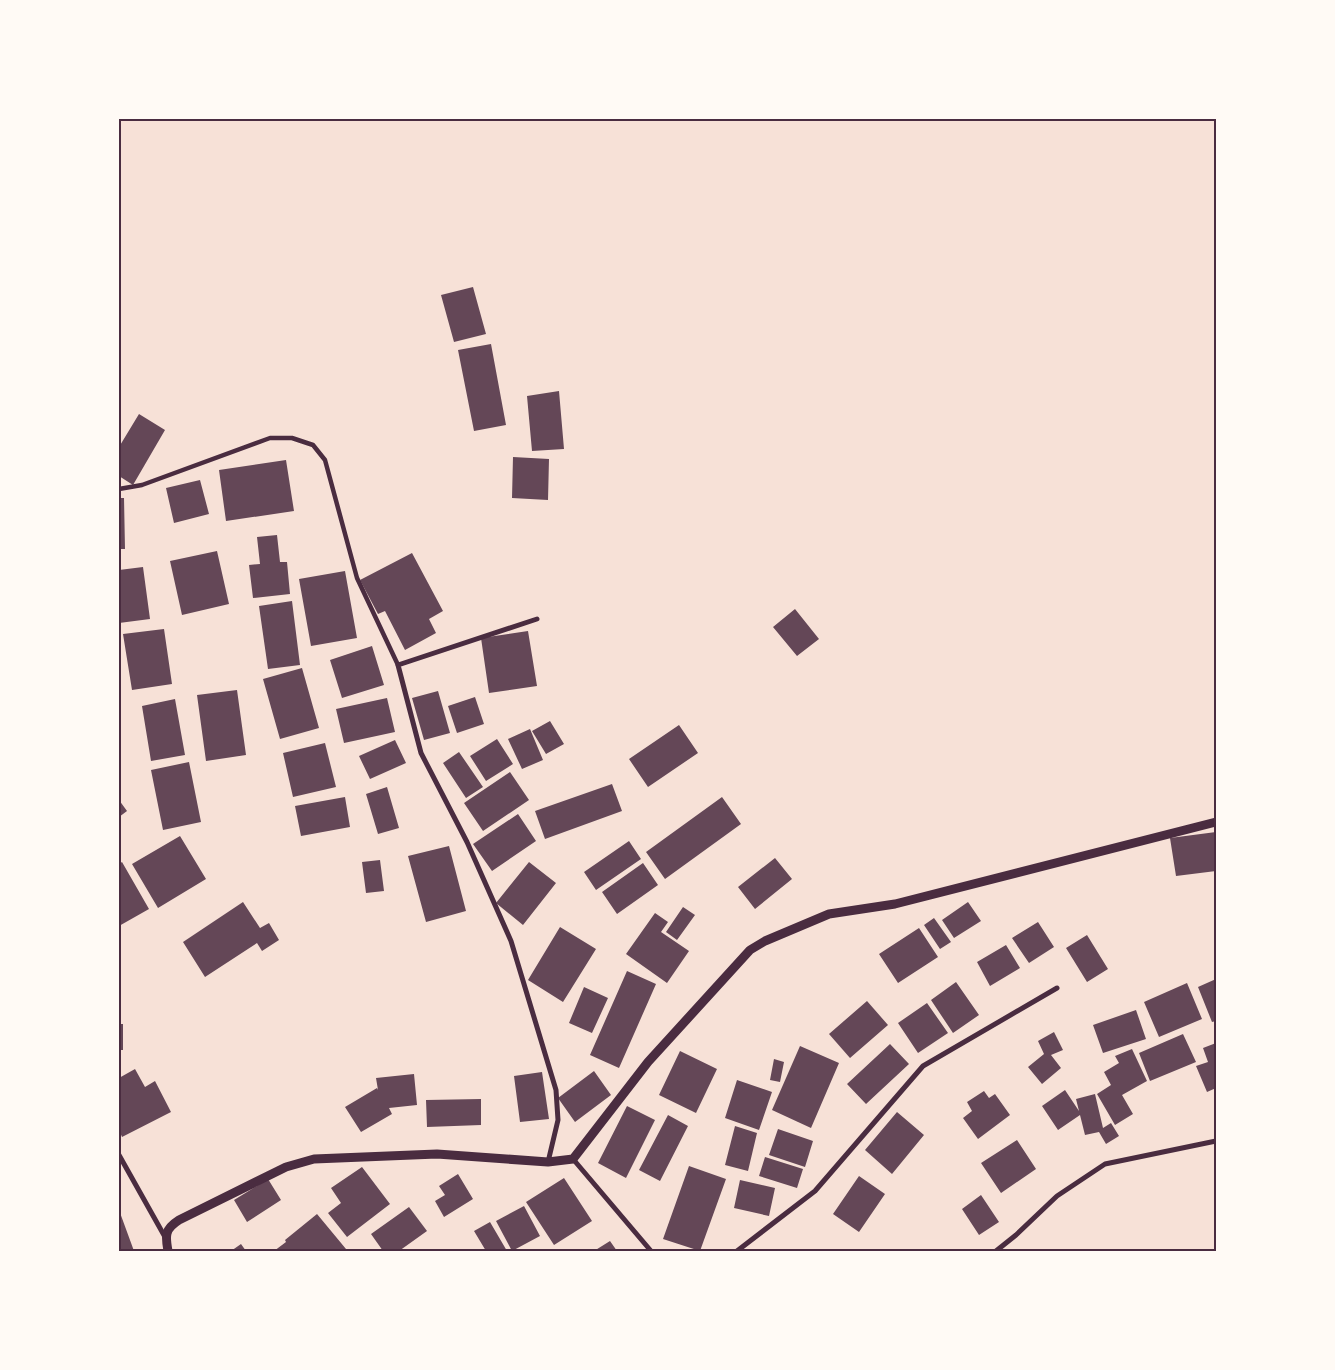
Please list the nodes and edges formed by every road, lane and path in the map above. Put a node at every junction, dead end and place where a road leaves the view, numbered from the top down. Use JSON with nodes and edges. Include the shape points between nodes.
{"nodes":[{"id":1,"x":119,"y":489,"type":"edge"},
{"id":2,"x":537,"y":619,"type":"dead end"},
{"id":3,"x":398,"y":665,"type":"junction"},
{"id":4,"x":1216,"y":822,"type":"edge"},
{"id":5,"x":1057,"y":988,"type":"dead end"},
{"id":6,"x":1216,"y":1141,"type":"edge"},
{"id":7,"x":119,"y":1155,"type":"edge"},
{"id":8,"x":573,"y":1159,"type":"junction"},
{"id":9,"x":548,"y":1162,"type":"junction"},
{"id":10,"x":166,"y":1238,"type":"junction"},
{"id":11,"x":168,"y":1251,"type":"edge"},
{"id":12,"x":651,"y":1251,"type":"edge"},
{"id":13,"x":737,"y":1251,"type":"edge"},
{"id":14,"x":996,"y":1251,"type":"edge"}],
"edges":[{"from":1,"to":3,"type":"street","via":[[142,485],[270,438],[292,438],[313,445],[326,460],[357,578]]},
{"from":2,"to":3,"type":"street"},
{"from":3,"to":9,"type":"street","via":[[421,753],[467,842],[511,941],[556,1090],[558,1120]]},
{"from":4,"to":8,"type":"street","via":[[895,904],[829,914],[764,941],[750,950],[648,1062]]},
{"from":5,"to":13,"type":"street","via":[[923,1066],[815,1191]]},
{"from":6,"to":14,"type":"street","via":[[1105,1164],[1058,1196]]},
{"from":7,"to":10,"type":"street"},
{"from":8,"to":9,"type":"street"},
{"from":8,"to":12,"type":"street"},
{"from":9,"to":10,"type":"street","via":[[438,1154],[314,1159],[286,1167],[179,1220],[170,1226]]},
{"from":10,"to":11,"type":"street"}]}
